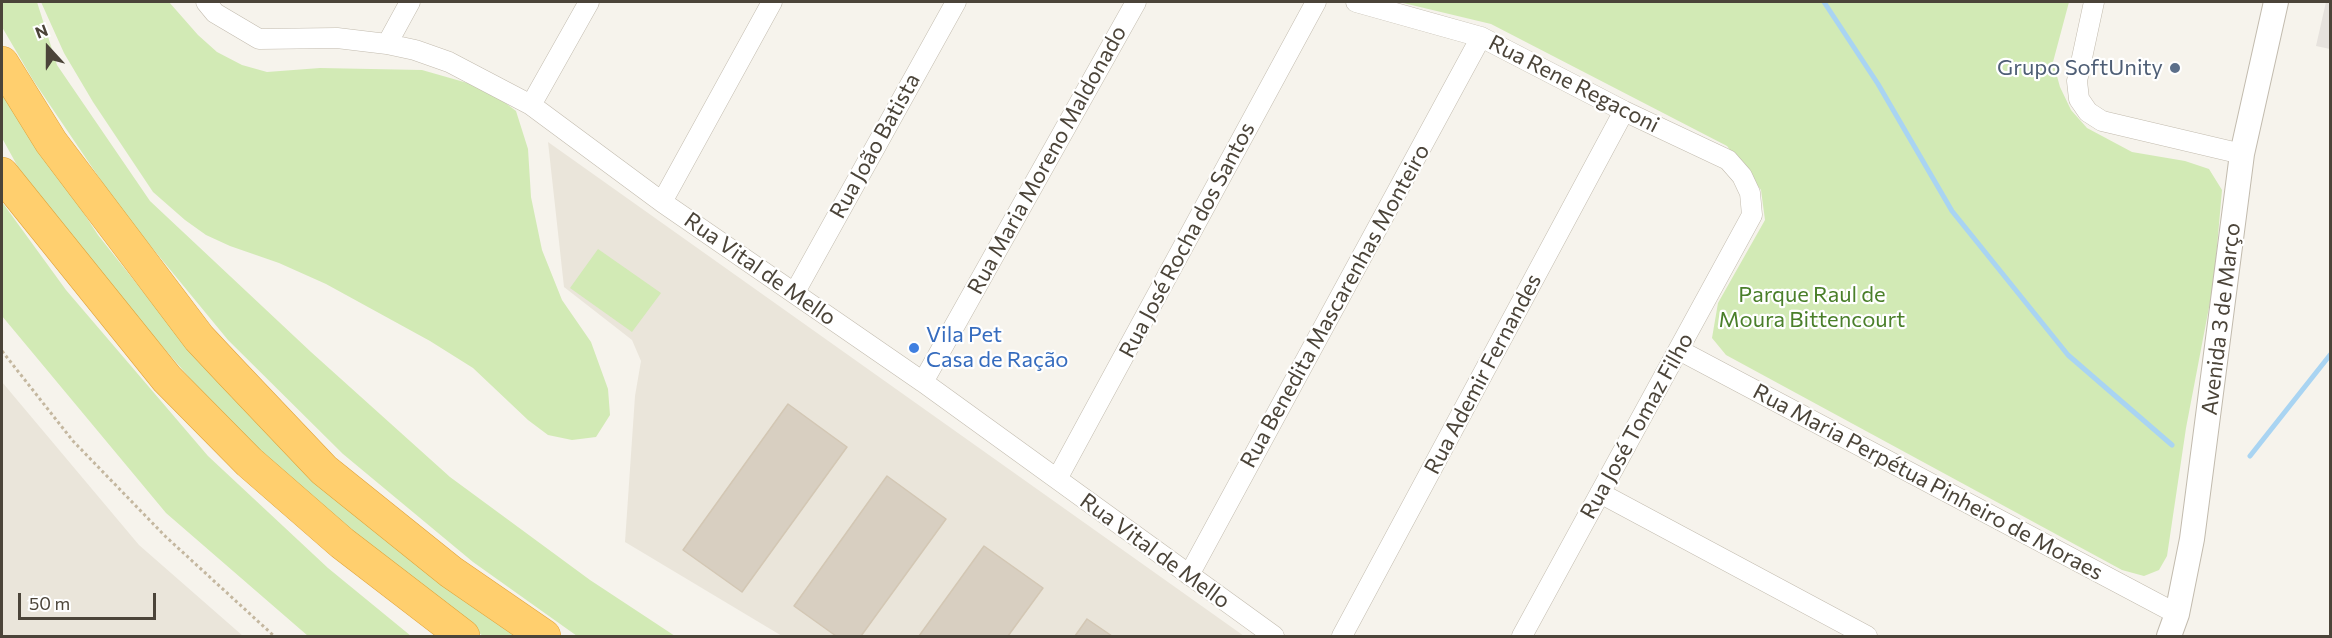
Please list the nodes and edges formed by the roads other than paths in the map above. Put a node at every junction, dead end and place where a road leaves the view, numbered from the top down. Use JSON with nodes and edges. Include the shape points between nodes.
{"nodes":[{"id":1,"x":410,"y":2,"type":"edge"},
{"id":2,"x":589,"y":2,"type":"edge"},
{"id":3,"x":772,"y":2,"type":"edge"},
{"id":4,"x":956,"y":2,"type":"edge"},
{"id":5,"x":1136,"y":2,"type":"edge"},
{"id":6,"x":1316,"y":2,"type":"edge"},
{"id":7,"x":1356,"y":2,"type":"edge"},
{"id":8,"x":2094,"y":2,"type":"edge"},
{"id":9,"x":2276,"y":2,"type":"edge"},
{"id":10,"x":214,"y":5,"type":"edge"},
{"id":11,"x":1481,"y":37,"type":"junction"},
{"id":12,"x":387,"y":44,"type":"junction"},
{"id":13,"x":2,"y":63,"type":"edge"},
{"id":14,"x":531,"y":105,"type":"junction"},
{"id":15,"x":1624,"y":111,"type":"junction"},
{"id":16,"x":2242,"y":154,"type":"junction"},
{"id":17,"x":2,"y":174,"type":"edge"},
{"id":18,"x":662,"y":202,"type":"junction"},
{"id":19,"x":1752,"y":215,"type":"joint"},
{"id":20,"x":795,"y":292,"type":"junction"},
{"id":21,"x":1679,"y":350,"type":"junction"},
{"id":22,"x":922,"y":382,"type":"junction"},
{"id":23,"x":1057,"y":479,"type":"junction"},
{"id":24,"x":1600,"y":493,"type":"junction"},
{"id":25,"x":1189,"y":575,"type":"junction"},
{"id":26,"x":2173,"y":625,"type":"edge"},
{"id":27,"x":464,"y":636,"type":"edge"},
{"id":28,"x":544,"y":636,"type":"edge"},
{"id":29,"x":1274,"y":636,"type":"edge"},
{"id":30,"x":1342,"y":636,"type":"edge"},
{"id":31,"x":1524,"y":636,"type":"edge"},
{"id":32,"x":1867,"y":636,"type":"edge"}],
"edges":[{"from":1,"to":12,"type":"street"},
{"from":2,"to":14,"type":"street"},
{"from":3,"to":18,"type":"street"},
{"from":4,"to":20,"type":"street","name":"Rua João Batista"},
{"from":5,"to":22,"type":"street","name":"Rua Maria Moreno Maldonado"},
{"from":6,"to":23,"type":"street","name":"Rua José Rocha dos Santos"},
{"from":7,"to":11,"type":"street","name":"Rua Rene Regaconi"},
{"from":8,"to":16,"type":"street","via":[[2077,81],[2079,99],[2088,112],[2102,121]]},
{"from":9,"to":16,"type":"street","name":"Avenida 3 de Março"},
{"from":10,"to":12,"type":"street","name":"Rua Vital de Mello","via":[[259,39],[337,38]]},
{"from":11,"to":15,"type":"street","name":"Rua Rene Regaconi"},
{"from":11,"to":25,"type":"street","name":"Rua Benedita Mascarenhas Monteiro"},
{"from":12,"to":14,"type":"street","name":"Rua Vital de Mello","via":[[449,62]]},
{"from":13,"to":28,"type":"highway","via":[[51,142],[199,338],[324,470],[451,572]]},
{"from":14,"to":18,"type":"street","name":"Rua Vital de Mello"},
{"from":15,"to":19,"type":"street","name":"Rua Rene Regaconi","via":[[1728,160],[1750,193]]},
{"from":15,"to":30,"type":"street","name":"Rua Ademir Fernandes"},
{"from":16,"to":26,"type":"street","name":"Avenida 3 de Março","via":[[2192,539]]},
{"from":17,"to":27,"type":"highway","via":[[167,379],[241,454],[342,543]]},
{"from":18,"to":20,"type":"street","name":"Rua Vital de Mello"},
{"from":19,"to":21,"type":"street","name":"Rua José Tomaz Filho"},
{"from":20,"to":22,"type":"street","name":"Rua Vital de Mello"},
{"from":21,"to":24,"type":"street","name":"Rua José Tomaz Filho"},
{"from":21,"to":26,"type":"street","name":"Rua Maria Perpétua Pinheiro de Moraes"},
{"from":22,"to":23,"type":"street","name":"Rua Vital de Mello"},
{"from":23,"to":25,"type":"street","name":"Rua Vital de Mello"},
{"from":24,"to":31,"type":"street","name":"Rua José Tomaz Filho"},
{"from":24,"to":32,"type":"street"},
{"from":25,"to":29,"type":"street","name":"Rua Vital de Mello"}]}
